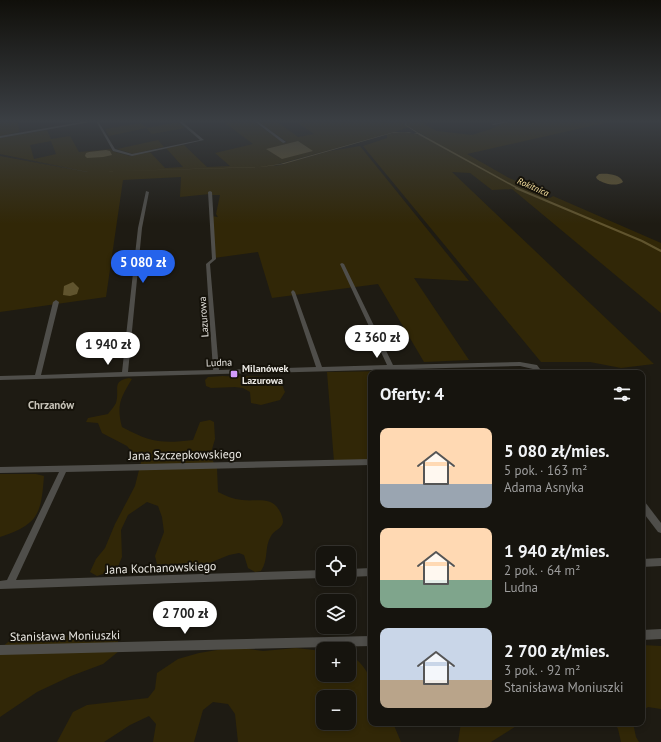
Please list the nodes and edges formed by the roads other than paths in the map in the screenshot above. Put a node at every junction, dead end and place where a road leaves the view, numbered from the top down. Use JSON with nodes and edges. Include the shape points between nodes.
{"nodes":[{"id":1,"x":147,"y":192,"type":"dead end"},
{"id":2,"x":210,"y":192,"type":"dead end"},
{"id":3,"x":342,"y":264,"type":"dead end"},
{"id":4,"x":293,"y":292,"type":"dead end"},
{"id":5,"x":56,"y":302,"type":"dead end"},
{"id":6,"x":391,"y":367,"type":"junction"},
{"id":7,"x":320,"y":369,"type":"junction"},
{"id":8,"x":538,"y":370,"type":"edge"},
{"id":9,"x":216,"y":372,"type":"junction"},
{"id":10,"x":125,"y":374,"type":"junction"},
{"id":11,"x":37,"y":377,"type":"junction"},
{"id":12,"x":0,"y":378,"type":"edge"},
{"id":13,"x":368,"y":462,"type":"edge"},
{"id":14,"x":64,"y":469,"type":"junction"},
{"id":15,"x":0,"y":470,"type":"edge"},
{"id":16,"x":645,"y":509,"type":"edge"},
{"id":17,"x":661,"y":529,"type":"edge"},
{"id":18,"x":661,"y":562,"type":"edge"},
{"id":19,"x":645,"y":563,"type":"edge"},
{"id":20,"x":368,"y":572,"type":"edge"},
{"id":21,"x":356,"y":573,"type":"edge"},
{"id":22,"x":316,"y":574,"type":"edge"},
{"id":23,"x":4,"y":585,"type":"edge"},
{"id":24,"x":661,"y":634,"type":"edge"},
{"id":25,"x":645,"y":635,"type":"edge"},
{"id":26,"x":368,"y":641,"type":"edge"},
{"id":27,"x":0,"y":650,"type":"edge"}],
"edges":[{"from":1,"to":10,"type":"street","via":[[140,228]]},
{"from":2,"to":9,"type":"street","name":"Lazurowa","via":[[214,259],[208,264]]},
{"from":3,"to":6,"type":"street"},
{"from":4,"to":7,"type":"street"},
{"from":5,"to":11,"type":"street"},
{"from":6,"to":7,"type":"street","name":"Ludna"},
{"from":6,"to":8,"type":"street","name":"Ludna","via":[[520,364],[535,367]]},
{"from":7,"to":9,"type":"street","name":"Ludna"},
{"from":9,"to":10,"type":"street","name":"Ludna"},
{"from":10,"to":11,"type":"street","name":"Ludna"},
{"from":11,"to":12,"type":"street","name":"Ludna"},
{"from":13,"to":14,"type":"street","name":"Jana Szczepkowskiego"},
{"from":14,"to":15,"type":"street","name":"Jana Szczepkowskiego"},
{"from":14,"to":23,"type":"street"},
{"from":16,"to":17,"type":"street"},
{"from":18,"to":19,"type":"street"},
{"from":20,"to":21,"type":"street"},
{"from":22,"to":23,"type":"street","name":"Jana Kochanowskiego"},
{"from":24,"to":25,"type":"street"},
{"from":26,"to":27,"type":"street","name":"Stanisława Moniuszki"}]}
